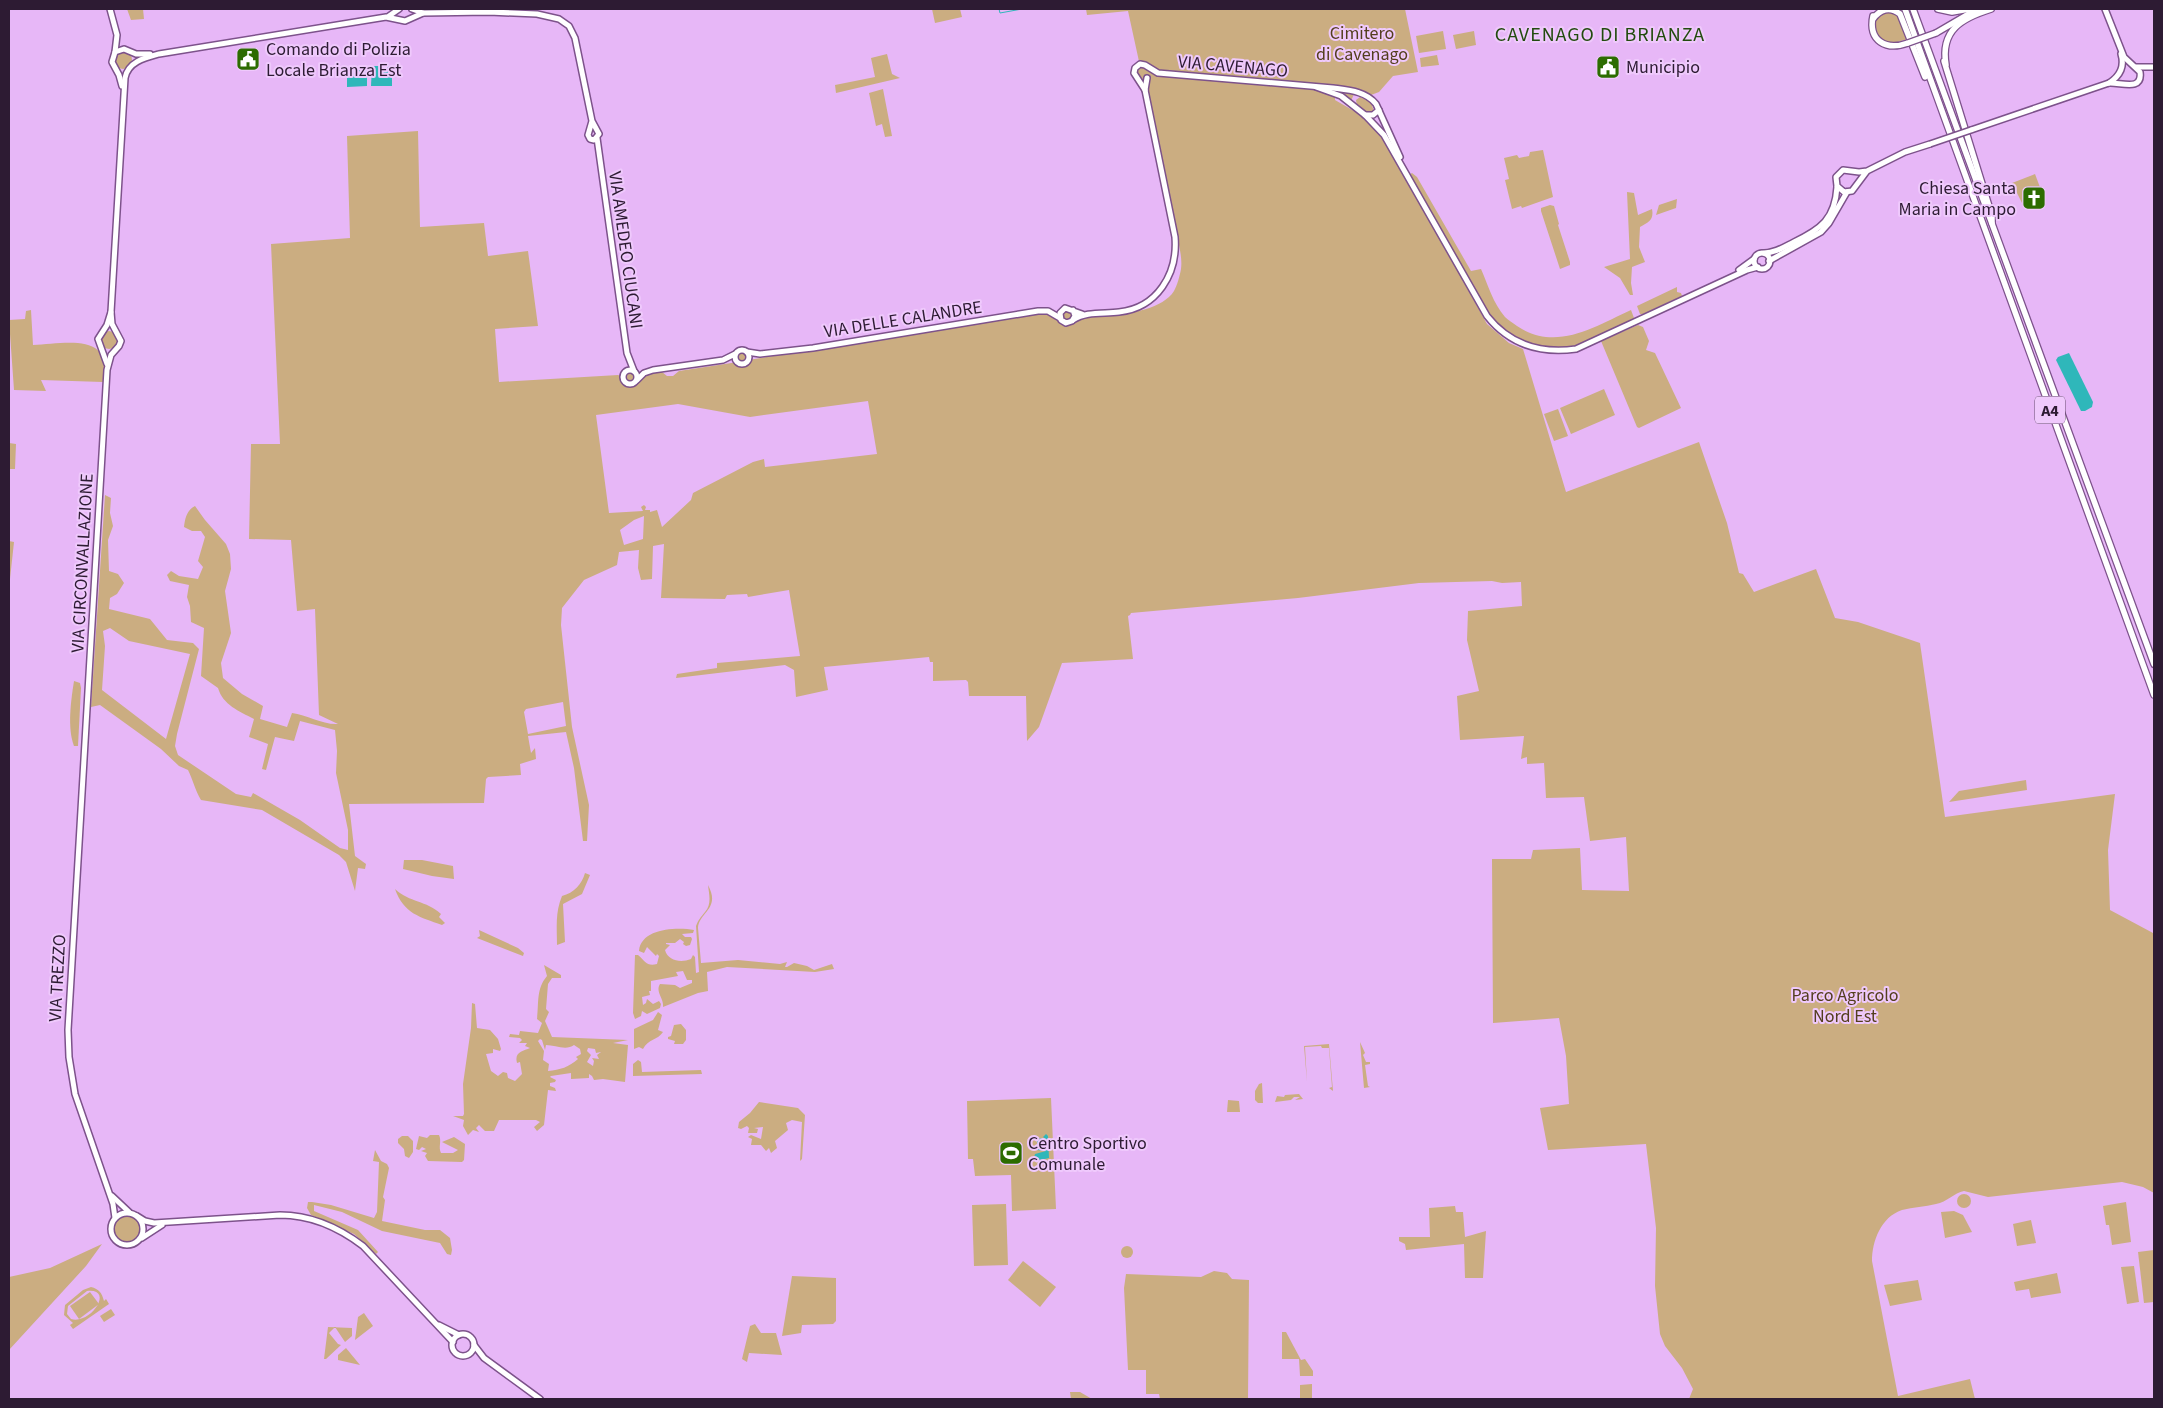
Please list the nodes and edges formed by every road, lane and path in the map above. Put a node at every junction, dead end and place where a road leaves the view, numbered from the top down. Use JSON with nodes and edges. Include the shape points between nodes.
{"nodes":[{"id":1,"x":110,"y":9,"type":"edge"},
{"id":2,"x":398,"y":9,"type":"edge"},
{"id":3,"x":412,"y":9,"type":"edge"},
{"id":4,"x":1878,"y":9,"type":"edge"},
{"id":5,"x":1905,"y":9,"type":"edge"},
{"id":6,"x":1913,"y":9,"type":"edge"},
{"id":7,"x":1938,"y":9,"type":"edge"},
{"id":8,"x":1971,"y":9,"type":"edge"},
{"id":9,"x":1977,"y":9,"type":"edge"},
{"id":10,"x":1990,"y":9,"type":"edge"},
{"id":11,"x":2103,"y":9,"type":"edge"},
{"id":12,"x":423,"y":13,"type":"junction"},
{"id":13,"x":1961,"y":16,"type":"junction"},
{"id":14,"x":386,"y":17,"type":"junction"},
{"id":15,"x":410,"y":18,"type":"junction"},
{"id":16,"x":401,"y":19,"type":"junction"},
{"id":17,"x":1873,"y":19,"type":"junction"},
{"id":18,"x":117,"y":35,"type":"junction"},
{"id":19,"x":130,"y":51,"type":"junction"},
{"id":20,"x":115,"y":52,"type":"junction"},
{"id":21,"x":159,"y":54,"type":"junction"},
{"id":22,"x":115,"y":67,"type":"junction"},
{"id":23,"x":130,"y":67,"type":"junction"},
{"id":24,"x":2135,"y":67,"type":"junction"},
{"id":25,"x":2153,"y":67,"type":"edge"},
{"id":26,"x":1148,"y":68,"type":"junction"},
{"id":27,"x":2121,"y":71,"type":"junction"},
{"id":28,"x":1158,"y":73,"type":"junction"},
{"id":29,"x":1147,"y":78,"type":"junction"},
{"id":30,"x":2140,"y":78,"type":"junction"},
{"id":31,"x":1138,"y":79,"type":"junction"},
{"id":32,"x":2109,"y":83,"type":"junction"},
{"id":33,"x":2126,"y":85,"type":"junction"},
{"id":34,"x":1316,"y":87,"type":"junction"},
{"id":35,"x":1145,"y":90,"type":"junction"},
{"id":36,"x":1363,"y":94,"type":"junction"},
{"id":37,"x":123,"y":99,"type":"junction"},
{"id":38,"x":1354,"y":106,"type":"junction"},
{"id":39,"x":1379,"y":110,"type":"junction"},
{"id":40,"x":1365,"y":115,"type":"junction"},
{"id":41,"x":1947,"y":125,"type":"junction"},
{"id":42,"x":593,"y":130,"type":"junction"},
{"id":43,"x":594,"y":139,"type":"junction"},
{"id":44,"x":1867,"y":171,"type":"junction"},
{"id":45,"x":1854,"y":172,"type":"junction"},
{"id":46,"x":1410,"y":180,"type":"junction"},
{"id":47,"x":1858,"y":181,"type":"junction"},
{"id":48,"x":1837,"y":186,"type":"junction"},
{"id":49,"x":1847,"y":192,"type":"junction"},
{"id":50,"x":1992,"y":226,"type":"junction"},
{"id":51,"x":1764,"y":254,"type":"junction"},
{"id":52,"x":1754,"y":259,"type":"junction"},
{"id":53,"x":1769,"y":261,"type":"junction"},
{"id":54,"x":1758,"y":267,"type":"junction"},
{"id":55,"x":1725,"y":280,"type":"junction"},
{"id":56,"x":1061,"y":310,"type":"junction"},
{"id":57,"x":1073,"y":310,"type":"junction"},
{"id":58,"x":111,"y":312,"type":"junction"},
{"id":59,"x":1049,"y":312,"type":"junction"},
{"id":60,"x":1085,"y":315,"type":"junction"},
{"id":61,"x":1060,"y":318,"type":"junction"},
{"id":62,"x":1073,"y":320,"type":"junction"},
{"id":63,"x":104,"y":330,"type":"junction"},
{"id":64,"x":116,"y":331,"type":"junction"},
{"id":65,"x":103,"y":349,"type":"junction"},
{"id":66,"x":114,"y":350,"type":"junction"},
{"id":67,"x":747,"y":352,"type":"junction"},
{"id":68,"x":628,"y":354,"type":"junction"},
{"id":69,"x":735,"y":354,"type":"junction"},
{"id":70,"x":760,"y":354,"type":"junction"},
{"id":71,"x":724,"y":360,"type":"junction"},
{"id":72,"x":749,"y":360,"type":"junction"},
{"id":73,"x":737,"y":363,"type":"junction"},
{"id":74,"x":107,"y":370,"type":"junction"},
{"id":75,"x":635,"y":371,"type":"junction"},
{"id":76,"x":625,"y":372,"type":"junction"},
{"id":77,"x":647,"y":372,"type":"junction"},
{"id":78,"x":637,"y":380,"type":"junction"},
{"id":79,"x":2154,"y":664,"type":"edge"},
{"id":80,"x":2154,"y":695,"type":"edge"},
{"id":81,"x":84,"y":759,"type":"joint"},
{"id":82,"x":109,"y":1192,"type":"junction"},
{"id":83,"x":129,"y":1212,"type":"junction"},
{"id":84,"x":137,"y":1216,"type":"junction"},
{"id":85,"x":115,"y":1218,"type":"junction"},
{"id":86,"x":170,"y":1223,"type":"junction"},
{"id":87,"x":139,"y":1240,"type":"junction"},
{"id":88,"x":436,"y":1324,"type":"junction"},
{"id":89,"x":459,"y":1335,"type":"junction"},
{"id":90,"x":453,"y":1342,"type":"junction"},
{"id":91,"x":474,"y":1345,"type":"junction"},
{"id":92,"x":470,"y":1353,"type":"junction"},
{"id":93,"x":484,"y":1358,"type":"junction"},
{"id":94,"x":540,"y":1399,"type":"edge"}],
"edges":[{"from":1,"to":18,"type":"main road","name":"VIA CIRCONVALLAZIONE"},
{"from":2,"to":14,"type":"main road"},
{"from":2,"to":16,"type":"main road"},
{"from":3,"to":12,"type":"main road"},
{"from":3,"to":15,"type":"main road"},
{"from":4,"to":17,"type":"highway"},
{"from":5,"to":41,"type":"highway","number":"A4"},
{"from":6,"to":50,"type":"highway","number":"A4"},
{"from":7,"to":8,"type":"highway","via":[[1956,12]]},
{"from":9,"to":13,"type":"highway"},
{"from":10,"to":13,"type":"highway"},
{"from":10,"to":50,"type":"highway","via":[[1967,17],[1955,28],[1946,43],[1946,65],[1944,62],[1992,216]]},
{"from":11,"to":24,"type":"main road","via":[[2125,58]]},
{"from":11,"to":27,"type":"main road","via":[[2122,57]]},
{"from":12,"to":15,"type":"main road"},
{"from":12,"to":42,"type":"main road","name":"VIA AMEDEO CIUCANI","via":[[518,13],[548,16],[565,23],[576,38]]},
{"from":13,"to":17,"type":"highway","bridge":true,"via":[[1936,33],[1896,46],[1882,43],[1873,33]]},
{"from":14,"to":16,"type":"main road"},
{"from":14,"to":21,"type":"main road"},
{"from":15,"to":16,"type":"main road"},
{"from":17,"to":41,"type":"highway","via":[[1886,9],[1901,15]]},
{"from":18,"to":19,"type":"main road","name":"VIA CIRCONVALLAZIONE"},
{"from":18,"to":20,"type":"main road","name":"VIA CIRCONVALLAZIONE"},
{"from":19,"to":20,"type":"main road","via":[[121,49]]},
{"from":19,"to":21,"type":"main road","via":[[141,55]]},
{"from":19,"to":23,"type":"main road","name":"VIA CIRCONVALLAZIONE","via":[[134,58]]},
{"from":20,"to":22,"type":"main road","name":"VIA CIRCONVALLAZIONE","via":[[112,61]]},
{"from":21,"to":23,"type":"main road","via":[[143,58]]},
{"from":22,"to":23,"type":"main road","via":[[122,70]]},
{"from":22,"to":37,"type":"main road","name":"VIA CIRCONVALLAZIONE","via":[[121,79]]},
{"from":23,"to":37,"type":"main road","name":"VIA CIRCONVALLAZIONE","via":[[125,77]]},
{"from":24,"to":25,"type":"main road"},
{"from":24,"to":27,"type":"main road","via":[[2127,66]]},
{"from":24,"to":30,"type":"main road"},
{"from":25,"to":30,"type":"main road"},
{"from":26,"to":28,"type":"main road","name":"VIA CAVENAGO"},
{"from":26,"to":29,"type":"main road"},
{"from":26,"to":31,"type":"main road","via":[[1142,64],[1136,67],[1134,74]]},
{"from":27,"to":32,"type":"main road"},
{"from":27,"to":33,"type":"main road","via":[[2121,79]]},
{"from":28,"to":29,"type":"main road","name":"VIA CAVENAGO"},
{"from":28,"to":34,"type":"main road","name":"VIA CAVENAGO"},
{"from":29,"to":31,"type":"main road","name":"VIA CAVENAGO"},
{"from":29,"to":35,"type":"main road"},
{"from":30,"to":33,"type":"main road","via":[[2134,85]]},
{"from":31,"to":35,"type":"main road"},
{"from":32,"to":33,"type":"main road"},
{"from":32,"to":44,"type":"main road","bridge":true,"via":[[1905,152]]},
{"from":34,"to":36,"type":"main road"},
{"from":34,"to":38,"type":"main road","via":[[1338,94]]},
{"from":35,"to":60,"type":"main road","via":[[1175,237],[1172,268],[1162,289],[1144,304],[1124,311]]},
{"from":36,"to":38,"type":"main road","via":[[1354,97]]},
{"from":36,"to":39,"type":"main road","via":[[1374,101]]},
{"from":37,"to":58,"type":"main road","name":"VIA CIRCONVALLAZIONE"},
{"from":38,"to":40,"type":"main road"},
{"from":39,"to":40,"type":"main road","via":[[1373,115]]},
{"from":39,"to":46,"type":"main road"},
{"from":40,"to":46,"type":"main road","via":[[1384,135]]},
{"from":41,"to":80,"type":"highway","number":"A4"},
{"from":42,"to":43,"type":"main road","name":"VIA AMEDEO CIUCANI","via":[[599,134]]},
{"from":42,"to":43,"type":"main road","name":"VIA AMEDEO CIUCANI","via":[[588,135]]},
{"from":43,"to":68,"type":"main road","name":"VIA AMEDEO CIUCANI"},
{"from":44,"to":45,"type":"main road"},
{"from":44,"to":47,"type":"main road"},
{"from":45,"to":47,"type":"main road"},
{"from":45,"to":48,"type":"main road","via":[[1840,172],[1836,177]]},
{"from":46,"to":55,"type":"main road","via":[[1487,316],[1518,343],[1537,349],[1565,351],[1587,346]]},
{"from":47,"to":49,"type":"main road","via":[[1855,189]]},
{"from":48,"to":49,"type":"main road"},
{"from":48,"to":51,"type":"main road","via":[[1833,208],[1822,226],[1776,251]]},
{"from":49,"to":53,"type":"main road","via":[[1823,231]]},
{"from":50,"to":79,"type":"highway","number":"A4"},
{"from":51,"to":52,"type":"main road","via":[[1757,254]]},
{"from":51,"to":53,"type":"main road"},
{"from":52,"to":54,"type":"main road"},
{"from":52,"to":55,"type":"main road"},
{"from":53,"to":54,"type":"main road","via":[[1765,268]]},
{"from":54,"to":55,"type":"main road"},
{"from":56,"to":57,"type":"main road"},
{"from":56,"to":59,"type":"main road","name":"VIA DELLE CALANDRE"},
{"from":56,"to":61,"type":"main road"},
{"from":57,"to":60,"type":"main road"},
{"from":57,"to":62,"type":"main road"},
{"from":58,"to":63,"type":"main road","name":"VIA CIRCONVALLAZIONE"},
{"from":58,"to":64,"type":"main road","name":"VIA CIRCONVALLAZIONE"},
{"from":59,"to":61,"type":"main road"},
{"from":59,"to":70,"type":"main road","name":"VIA DELLE CALANDRE","via":[[1038,311]]},
{"from":60,"to":62,"type":"main road"},
{"from":61,"to":62,"type":"main road","via":[[1066,323]]},
{"from":63,"to":64,"type":"main road"},
{"from":63,"to":65,"type":"main road","name":"VIA CIRCONVALLAZIONE","via":[[98,339]]},
{"from":64,"to":66,"type":"main road","name":"VIA CIRCONVALLAZIONE","via":[[120,342]]},
{"from":65,"to":66,"type":"main road"},
{"from":65,"to":74,"type":"main road","name":"VIA CIRCONVALLAZIONE"},
{"from":66,"to":74,"type":"main road","name":"VIA CIRCONVALLAZIONE"},
{"from":67,"to":69,"type":"main road","name":"VIA DELLE CALANDRE","via":[[741,350]]},
{"from":67,"to":70,"type":"main road","name":"VIA DELLE CALANDRE"},
{"from":67,"to":72,"type":"main road"},
{"from":68,"to":75,"type":"main road","name":"VIA AMEDEO CIUCANI"},
{"from":68,"to":76,"type":"main road","name":"VIA AMEDEO CIUCANI"},
{"from":69,"to":71,"type":"main road","name":"VIA DELLE CALANDRE"},
{"from":69,"to":73,"type":"main road"},
{"from":70,"to":72,"type":"main road","name":"VIA DELLE CALANDRE"},
{"from":71,"to":73,"type":"main road","name":"VIA DELLE CALANDRE"},
{"from":71,"to":77,"type":"main road","name":"VIA DELLE CALANDRE"},
{"from":72,"to":73,"type":"main road","name":"VIA DELLE CALANDRE","via":[[744,364]]},
{"from":74,"to":81,"type":"main road","name":"VIA CIRCONVALLAZIONE"},
{"from":75,"to":76,"type":"main road"},
{"from":75,"to":77,"type":"main road","name":"VIA DELLE CALANDRE"},
{"from":75,"to":78,"type":"main road","name":"VIA AMEDEO CIUCANI"},
{"from":76,"to":78,"type":"main road","via":[[623,378],[626,383],[632,384]]},
{"from":77,"to":78,"type":"main road","name":"VIA DELLE CALANDRE"},
{"from":81,"to":82,"type":"main road","name":"VIA TREZZO","via":[[68,1056],[76,1094]]},
{"from":82,"to":83,"type":"main road","name":"VIA TREZZO"},
{"from":82,"to":85,"type":"main road","name":"VIA TREZZO"},
{"from":83,"to":84,"type":"main road"},
{"from":83,"to":85,"type":"main road"},
{"from":84,"to":86,"type":"main road","via":[[149,1223]]},
{"from":84,"to":87,"type":"main road","via":[[144,1228]]},
{"from":85,"to":87,"type":"main road","via":[[110,1229],[116,1241],[128,1246]]},
{"from":86,"to":87,"type":"main road","via":[[156,1227]]},
{"from":86,"to":88,"type":"main road","via":[[280,1214],[310,1218],[340,1230],[363,1246]]},
{"from":88,"to":89,"type":"main road"},
{"from":88,"to":90,"type":"main road"},
{"from":89,"to":90,"type":"main road"},
{"from":89,"to":91,"type":"main road","via":[[469,1336]]},
{"from":90,"to":92,"type":"main road","via":[[457,1354]]},
{"from":91,"to":92,"type":"main road"},
{"from":91,"to":93,"type":"main road"},
{"from":92,"to":93,"type":"main road"},
{"from":93,"to":94,"type":"main road"}]}
